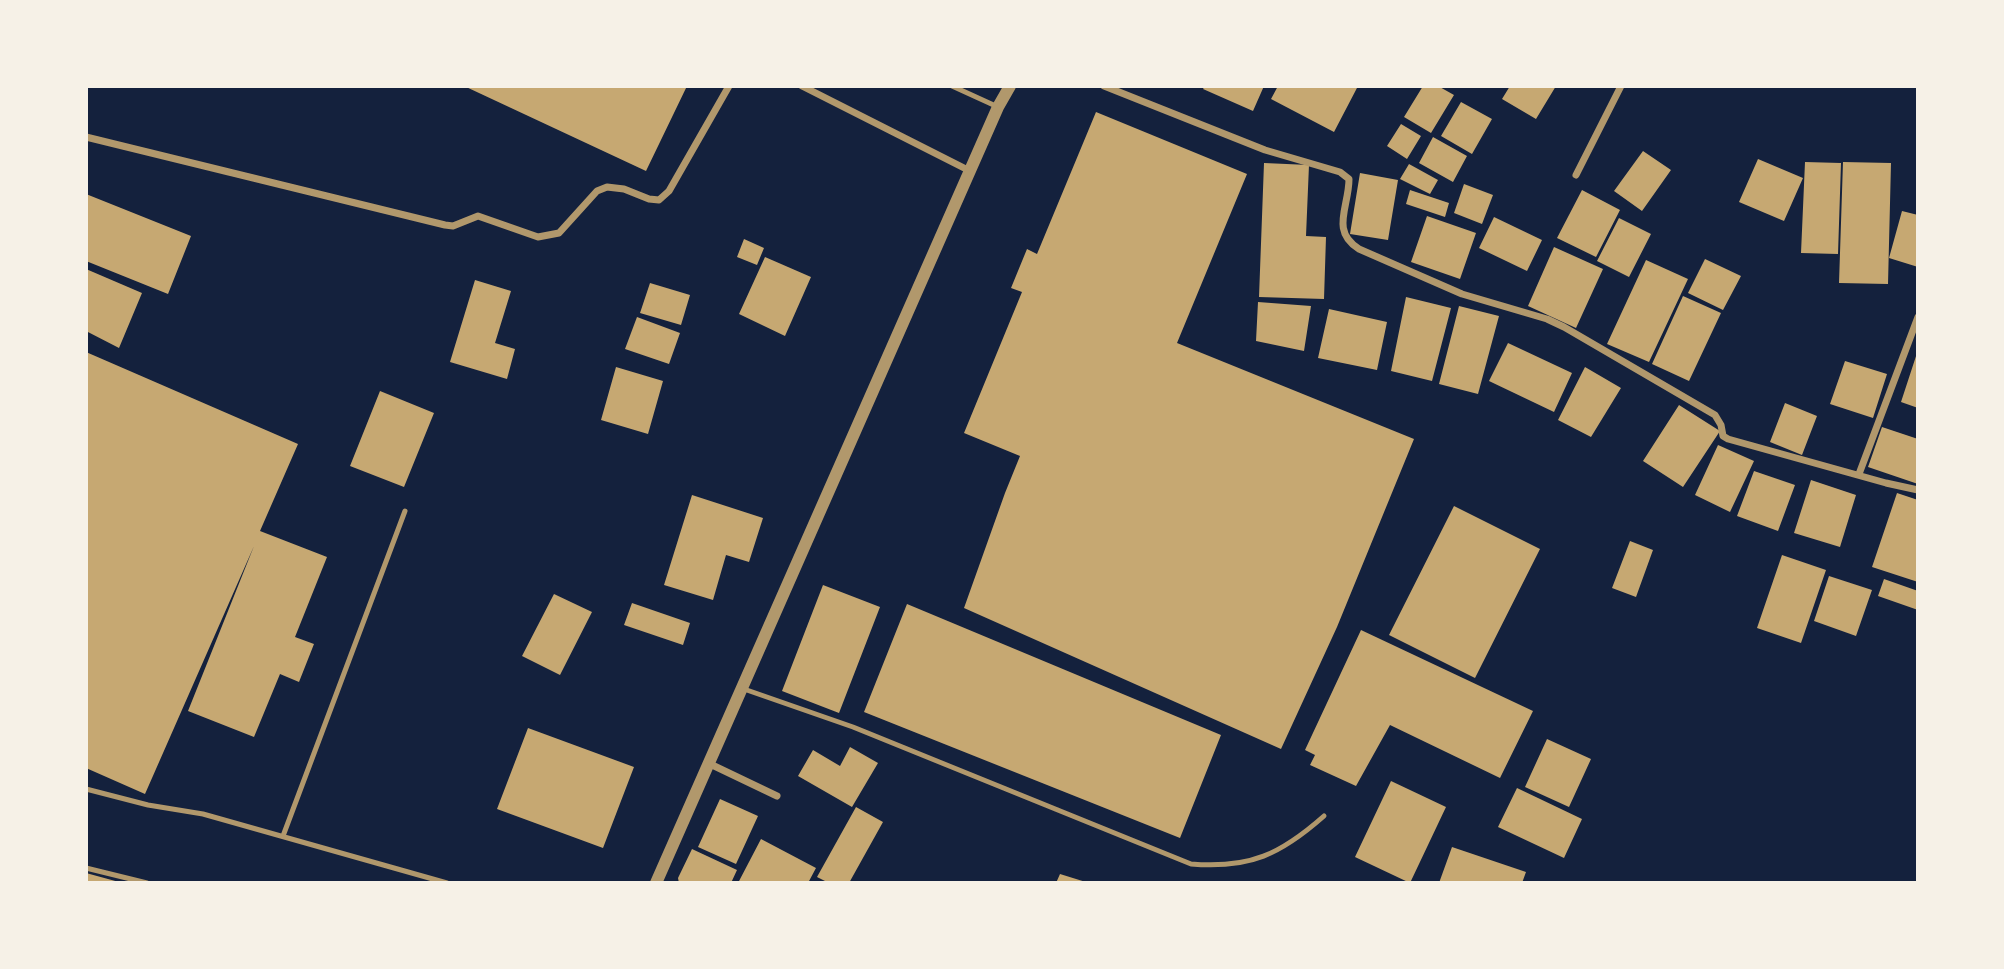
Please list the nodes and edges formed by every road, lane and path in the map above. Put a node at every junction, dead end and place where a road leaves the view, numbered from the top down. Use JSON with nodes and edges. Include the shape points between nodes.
{"nodes":[{"id":1,"x":729,"y":86,"type":"edge"},
{"id":2,"x":802,"y":86,"type":"edge"},
{"id":3,"x":952,"y":86,"type":"edge"},
{"id":4,"x":1010,"y":86,"type":"edge"},
{"id":5,"x":1104,"y":86,"type":"edge"},
{"id":6,"x":1621,"y":86,"type":"edge"},
{"id":7,"x":998,"y":107,"type":"junction"},
{"id":8,"x":86,"y":137,"type":"edge"},
{"id":9,"x":970,"y":171,"type":"junction"},
{"id":10,"x":1576,"y":175,"type":"dead end"},
{"id":11,"x":1918,"y":317,"type":"edge"},
{"id":12,"x":1859,"y":474,"type":"junction"},
{"id":13,"x":1918,"y":490,"type":"edge"},
{"id":14,"x":405,"y":511,"type":"dead end"},
{"id":15,"x":741,"y":688,"type":"junction"},
{"id":16,"x":708,"y":763,"type":"junction"},
{"id":17,"x":86,"y":789,"type":"edge"},
{"id":18,"x":777,"y":796,"type":"dead end"},
{"id":19,"x":1324,"y":816,"type":"dead end"},
{"id":20,"x":283,"y":835,"type":"junction"},
{"id":21,"x":86,"y":868,"type":"edge"},
{"id":22,"x":147,"y":883,"type":"edge"},
{"id":23,"x":447,"y":883,"type":"edge"},
{"id":24,"x":656,"y":883,"type":"edge"}],
"edges":[{"from":1,"to":8,"type":"street","via":[[669,191],[659,200],[607,187],[597,191],[559,233],[538,237],[478,216],[445,225]]},
{"from":2,"to":9,"type":"street"},
{"from":3,"to":7,"type":"lane"},
{"from":4,"to":7,"type":"street"},
{"from":5,"to":12,"type":"street","via":[[1265,150],[1340,172],[1349,178],[1342,229],[1347,242],[1359,249],[1462,294],[1547,318],[1715,415],[1728,439]]},
{"from":6,"to":10,"type":"street"},
{"from":7,"to":9,"type":"street"},
{"from":9,"to":15,"type":"street"},
{"from":11,"to":12,"type":"street"},
{"from":12,"to":13,"type":"street"},
{"from":14,"to":20,"type":"lane"},
{"from":15,"to":16,"type":"street"},
{"from":15,"to":19,"type":"lane","via":[[853,727],[1191,864],[1241,863],[1270,855]]},
{"from":16,"to":18,"type":"street"},
{"from":16,"to":24,"type":"street"},
{"from":17,"to":20,"type":"lane"},
{"from":20,"to":23,"type":"lane"},
{"from":21,"to":22,"type":"lane"}]}
